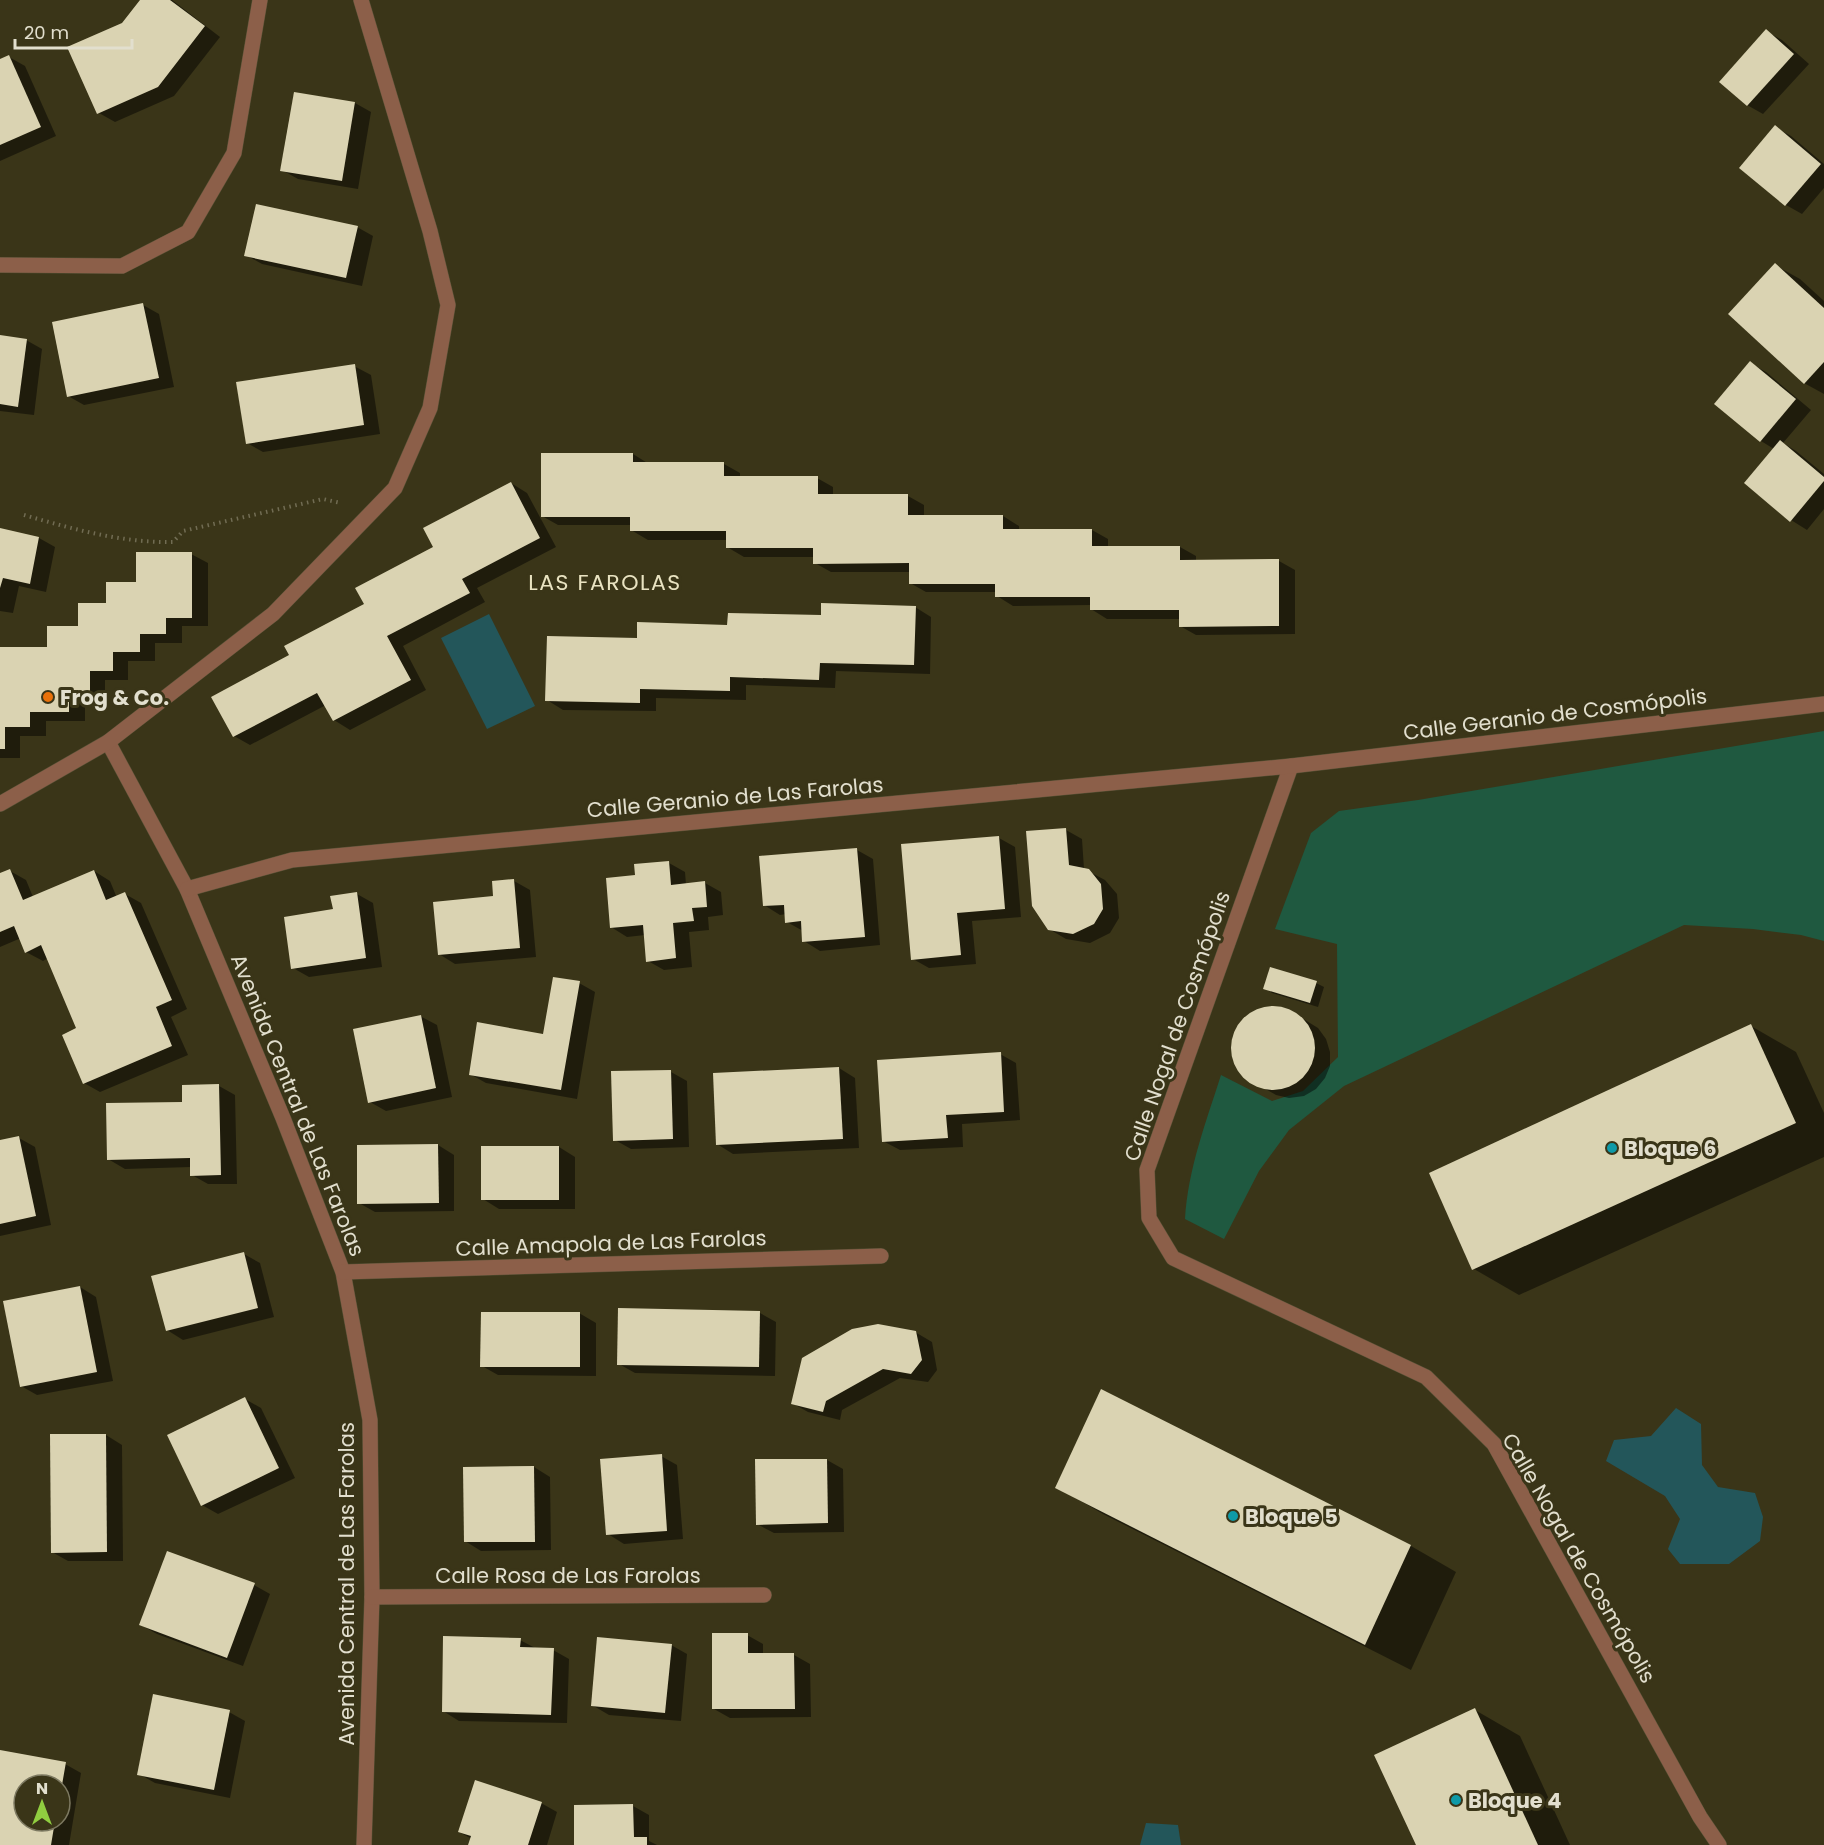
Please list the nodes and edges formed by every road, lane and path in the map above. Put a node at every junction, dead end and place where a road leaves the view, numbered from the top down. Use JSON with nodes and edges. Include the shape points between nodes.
{"nodes":[{"id":1,"x":260,"y":0,"type":"edge"},
{"id":2,"x":361,"y":0,"type":"edge"},
{"id":3,"x":0,"y":265,"type":"edge"},
{"id":4,"x":373,"y":510,"type":"junction"},
{"id":5,"x":24,"y":515,"type":"dead end"},
{"id":6,"x":1824,"y":704,"type":"edge"},
{"id":7,"x":108,"y":742,"type":"junction"},
{"id":8,"x":1291,"y":766,"type":"junction"},
{"id":9,"x":0,"y":804,"type":"edge"},
{"id":10,"x":187,"y":889,"type":"junction"},
{"id":11,"x":881,"y":1256,"type":"dead end"},
{"id":12,"x":343,"y":1272,"type":"junction"},
{"id":13,"x":764,"y":1594,"type":"dead end"},
{"id":14,"x":372,"y":1597,"type":"junction"},
{"id":15,"x":364,"y":1845,"type":"edge"},
{"id":16,"x":1719,"y":1845,"type":"edge"}],
"edges":[{"from":1,"to":3,"type":"street","via":[[234,153],[188,232],[122,266]]},
{"from":2,"to":4,"type":"street","via":[[448,305],[430,408],[395,488]]},
{"from":4,"to":5,"type":"path","via":[[323,499],[183,531],[173,542],[88,533]]},
{"from":4,"to":7,"type":"street","via":[[273,614]]},
{"from":6,"to":8,"type":"street","name":"Calle Geranio de Cosmópolis"},
{"from":7,"to":9,"type":"street"},
{"from":7,"to":10,"type":"street","name":"Avenida Central de Las Farolas"},
{"from":8,"to":10,"type":"street","name":"Calle Geranio de Las Farolas","via":[[292,860]]},
{"from":8,"to":16,"type":"street","name":"Calle Nogal de Cosmópolis","via":[[1147,1170],[1149,1218],[1173,1258],[1426,1377],[1494,1444]]},
{"from":10,"to":12,"type":"street","name":"Avenida Central de Las Farolas"},
{"from":11,"to":12,"type":"street","name":"Calle Amapola de Las Farolas"},
{"from":12,"to":14,"type":"street","name":"Avenida Central de Las Farolas","via":[[369,1419]]},
{"from":13,"to":14,"type":"street","name":"Calle Rosa de Las Farolas"},
{"from":14,"to":15,"type":"street","name":"Avenida Central de Las Farolas"}]}
